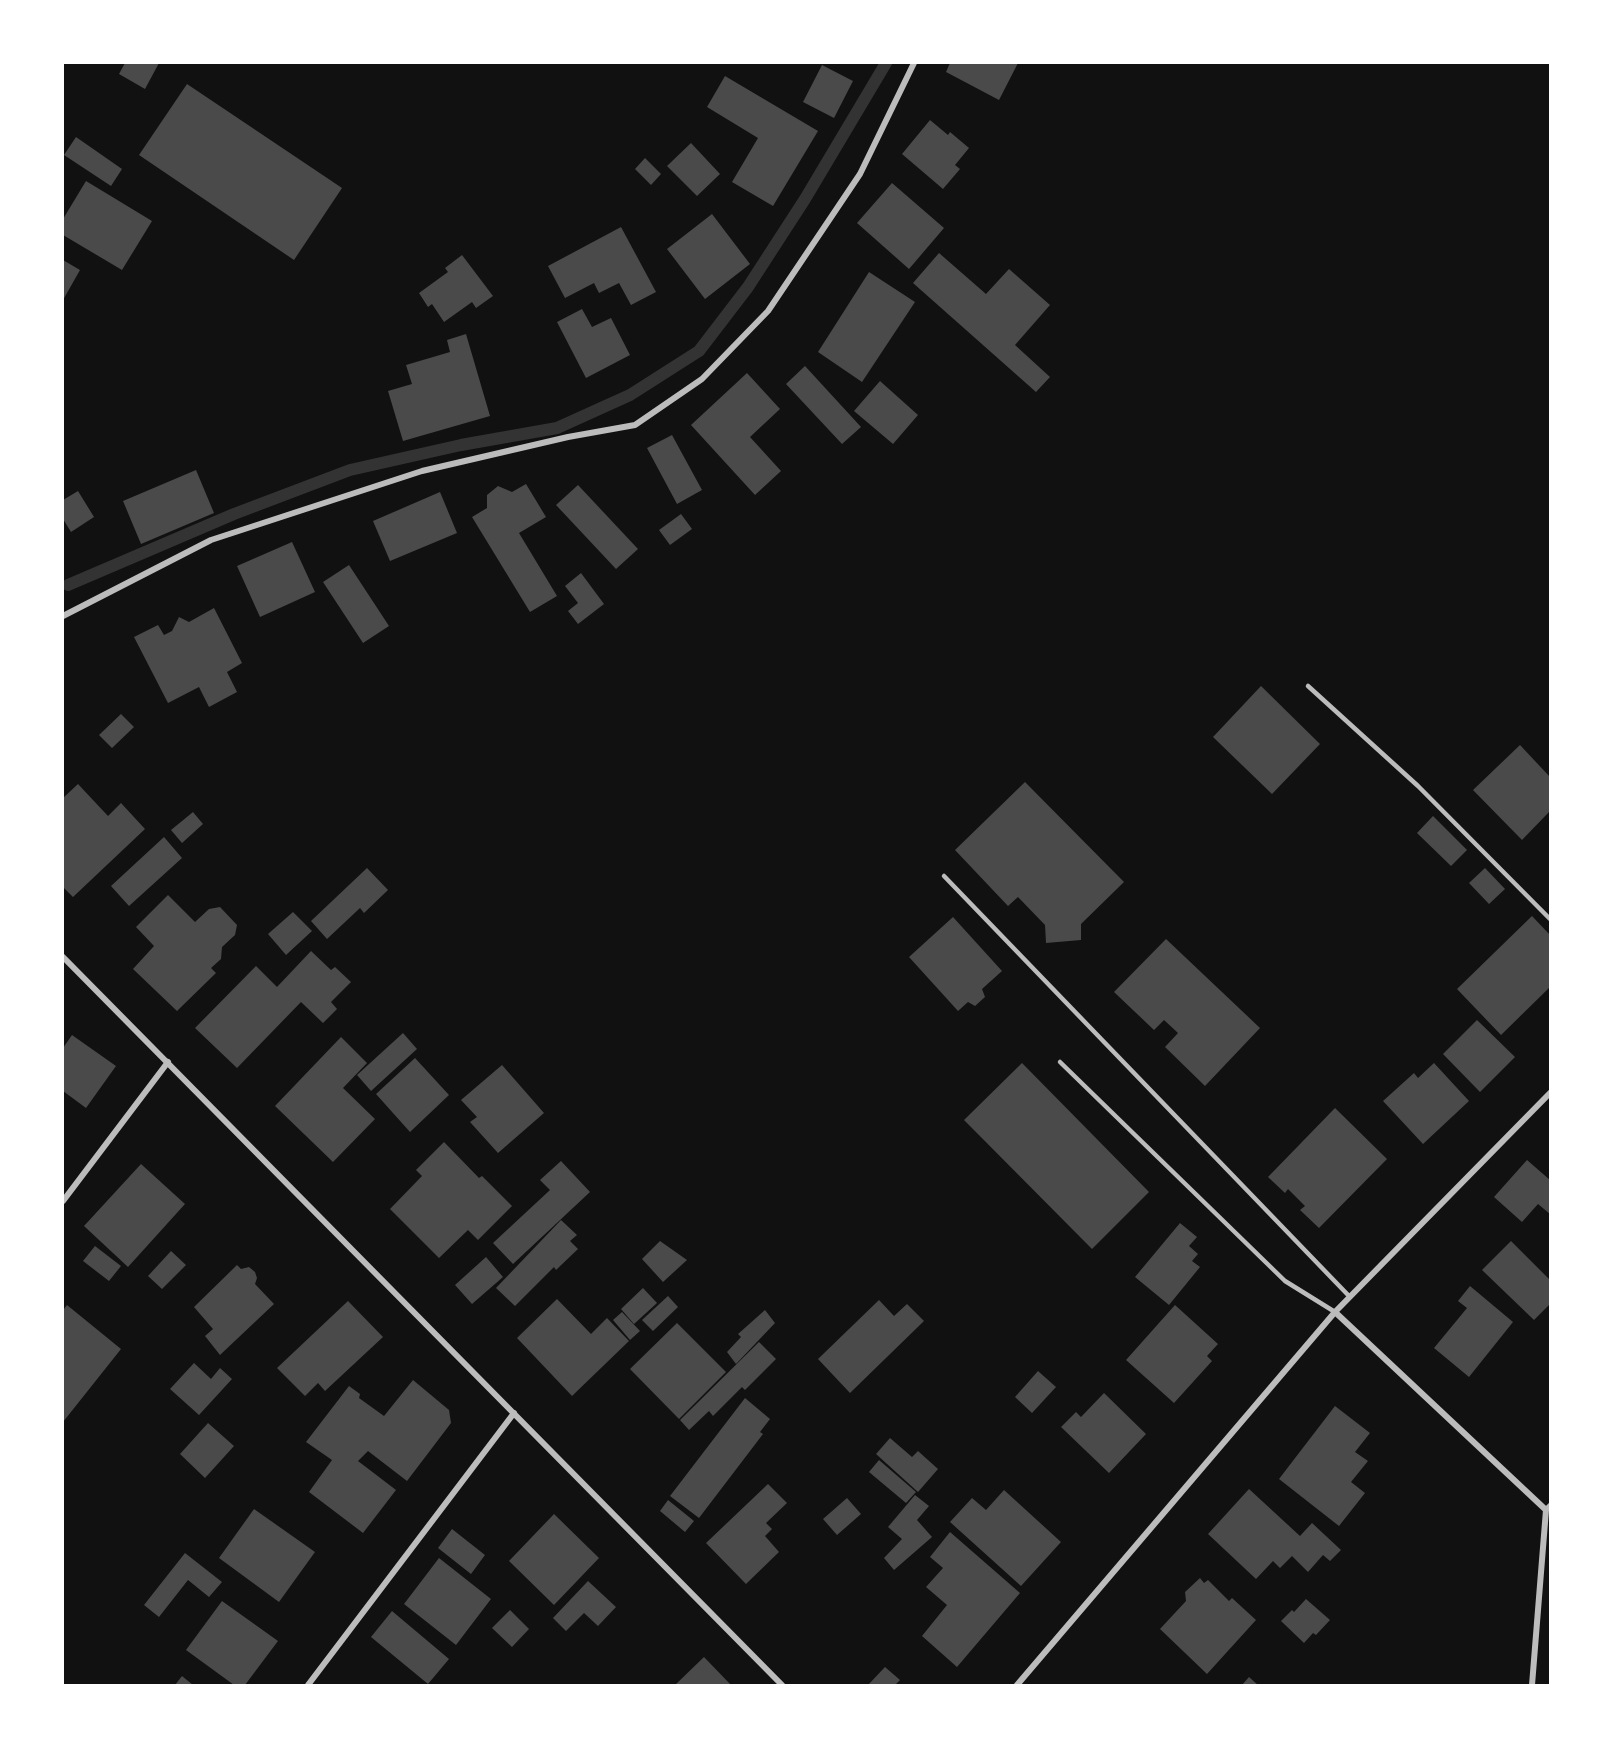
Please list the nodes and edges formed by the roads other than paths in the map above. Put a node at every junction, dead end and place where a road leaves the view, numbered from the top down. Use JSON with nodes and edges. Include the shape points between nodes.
{"nodes":[{"id":1,"x":914,"y":63,"type":"edge"},
{"id":2,"x":63,"y":616,"type":"edge"},
{"id":3,"x":1308,"y":686,"type":"dead end"},
{"id":4,"x":944,"y":876,"type":"dead end"},
{"id":5,"x":1550,"y":919,"type":"edge"},
{"id":6,"x":63,"y":957,"type":"edge"},
{"id":7,"x":168,"y":1062,"type":"junction"},
{"id":8,"x":1060,"y":1062,"type":"dead end"},
{"id":9,"x":1550,"y":1093,"type":"edge"},
{"id":10,"x":63,"y":1201,"type":"edge"},
{"id":11,"x":1349,"y":1296,"type":"junction"},
{"id":12,"x":1335,"y":1312,"type":"junction"},
{"id":13,"x":514,"y":1413,"type":"junction"},
{"id":14,"x":1548,"y":1508,"type":"edge"},
{"id":15,"x":308,"y":1685,"type":"edge"},
{"id":16,"x":782,"y":1685,"type":"edge"},
{"id":17,"x":1017,"y":1685,"type":"edge"},
{"id":18,"x":1532,"y":1685,"type":"edge"}],
"edges":[{"from":1,"to":2,"type":"street","via":[[860,174],[768,311],[702,379],[635,425],[422,471],[211,540]]},
{"from":3,"to":5,"type":"lane","via":[[1418,786]]},
{"from":4,"to":11,"type":"lane"},
{"from":6,"to":7,"type":"street"},
{"from":7,"to":10,"type":"street"},
{"from":7,"to":13,"type":"street"},
{"from":8,"to":12,"type":"lane","via":[[1285,1281]]},
{"from":9,"to":11,"type":"street"},
{"from":11,"to":12,"type":"street"},
{"from":12,"to":14,"type":"street"},
{"from":12,"to":17,"type":"street"},
{"from":13,"to":15,"type":"street"},
{"from":13,"to":16,"type":"street"},
{"from":14,"to":18,"type":"street"}]}
